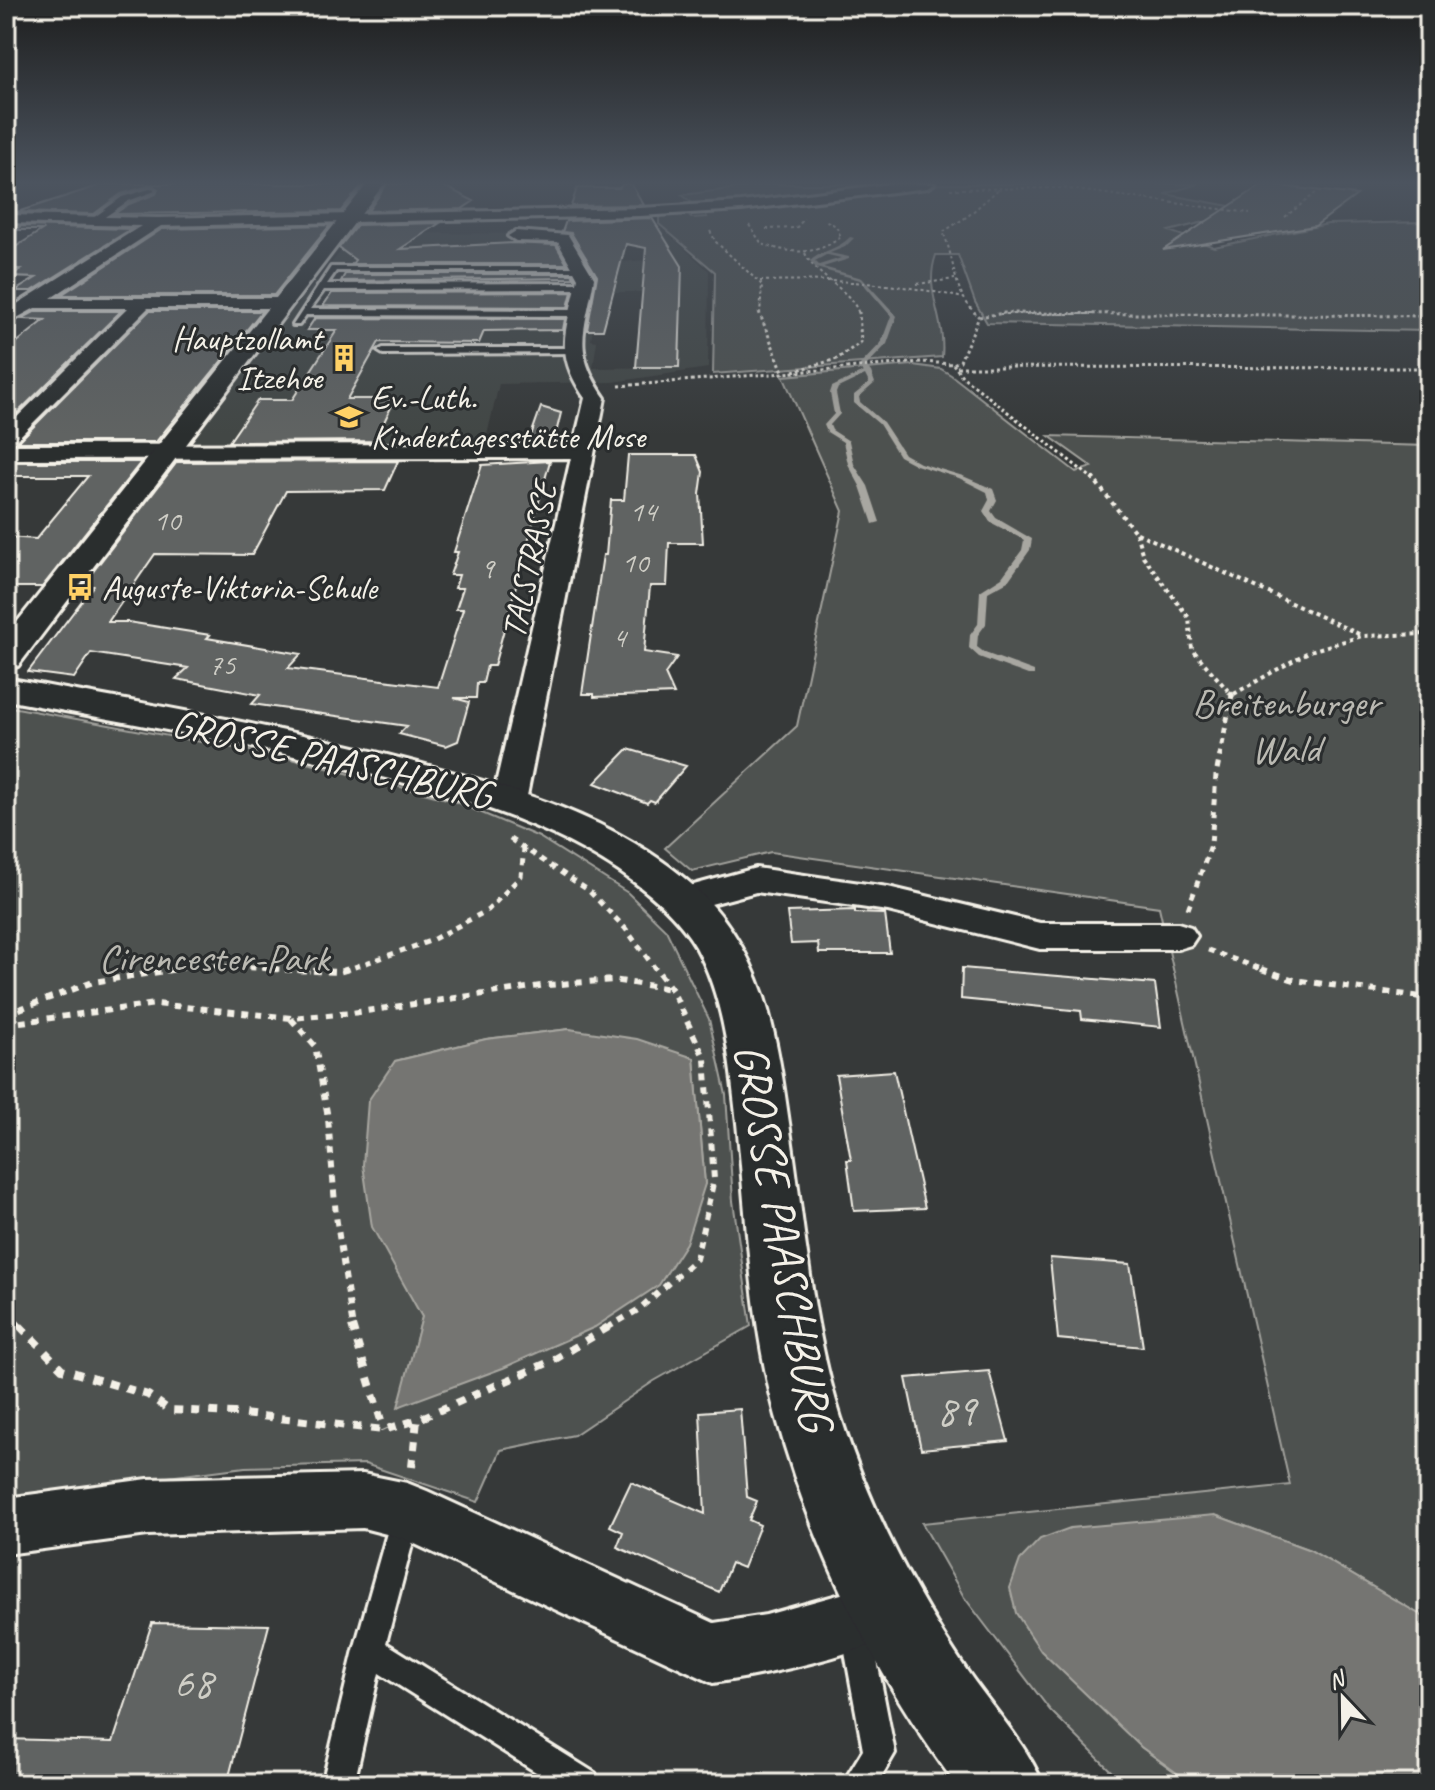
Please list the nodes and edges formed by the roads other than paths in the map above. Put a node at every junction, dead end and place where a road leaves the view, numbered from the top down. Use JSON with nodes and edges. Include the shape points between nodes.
{"nodes":[{"id":1,"x":87,"y":268,"type":"edge"},
{"id":2,"x":319,"y":268,"type":"edge"},
{"id":3,"x":580,"y":268,"type":"edge"},
{"id":4,"x":585,"y":278,"type":"junction"},
{"id":5,"x":322,"y":287,"type":"junction"},
{"id":6,"x":32,"y":303,"type":"junction"},
{"id":7,"x":143,"y":303,"type":"junction"},
{"id":8,"x":294,"y":313,"type":"junction"},
{"id":9,"x":580,"y":313,"type":"junction"},
{"id":10,"x":6,"y":319,"type":"edge"},
{"id":11,"x":383,"y":351,"type":"dead end"},
{"id":12,"x":572,"y":351,"type":"junction"},
{"id":13,"x":6,"y":440,"type":"edge"},
{"id":14,"x":585,"y":451,"type":"junction"},
{"id":15,"x":6,"y":452,"type":"edge"},
{"id":16,"x":165,"y":453,"type":"junction"},
{"id":17,"x":6,"y":659,"type":"edge"},
{"id":18,"x":6,"y":689,"type":"edge"},
{"id":19,"x":509,"y":801,"type":"junction"},
{"id":20,"x":681,"y":900,"type":"junction"},
{"id":21,"x":1178,"y":936,"type":"road end"},
{"id":22,"x":407,"y":1511,"type":"junction"},
{"id":23,"x":6,"y":1526,"type":"edge"},
{"id":24,"x":871,"y":1614,"type":"junction"},
{"id":25,"x":369,"y":1650,"type":"junction"},
{"id":26,"x":338,"y":1784,"type":"edge"},
{"id":27,"x":584,"y":1784,"type":"edge"},
{"id":28,"x":858,"y":1784,"type":"edge"},
{"id":29,"x":1004,"y":1784,"type":"edge"}],
"edges":[{"from":1,"to":6,"type":"street"},
{"from":2,"to":8,"type":"main road"},
{"from":3,"to":4,"type":"street"},
{"from":4,"to":5,"type":"lane"},
{"from":4,"to":5,"type":"lane","via":[[334,269]]},
{"from":4,"to":9,"type":"street"},
{"from":5,"to":8,"type":"lane"},
{"from":6,"to":7,"type":"street"},
{"from":6,"to":10,"type":"street"},
{"from":7,"to":8,"type":"street"},
{"from":7,"to":13,"type":"street"},
{"from":8,"to":9,"type":"lane"},
{"from":8,"to":16,"type":"main road"},
{"from":9,"to":12,"type":"street"},
{"from":11,"to":12,"type":"lane"},
{"from":12,"to":14,"type":"street","name":"TALSTRASSE","via":[[595,398]]},
{"from":14,"to":16,"type":"street"},
{"from":14,"to":19,"type":"street","name":"TALSTRASSE"},
{"from":15,"to":16,"type":"street"},
{"from":16,"to":17,"type":"main road"},
{"from":18,"to":19,"type":"main road","name":"GROSSE PAASCHBURG","via":[[293,743]]},
{"from":19,"to":20,"type":"main road","name":"GROSSE PAASCHBURG","via":[[603,843]]},
{"from":20,"to":21,"type":"street","via":[[756,880],[888,899],[1040,936]]},
{"from":20,"to":24,"type":"main road","name":"GROSSE PAASCHBURG","via":[[714,941],[743,1009],[794,1355]]},
{"from":22,"to":23,"type":"street","via":[[363,1501],[148,1507]]},
{"from":22,"to":24,"type":"street","via":[[713,1653],[766,1645]]},
{"from":22,"to":25,"type":"lane"},
{"from":24,"to":28,"type":"lane","via":[[879,1753]]},
{"from":24,"to":29,"type":"main road","name":"GROSSE PAASCHBURG"},
{"from":25,"to":26,"type":"lane"},
{"from":25,"to":27,"type":"lane"}]}
